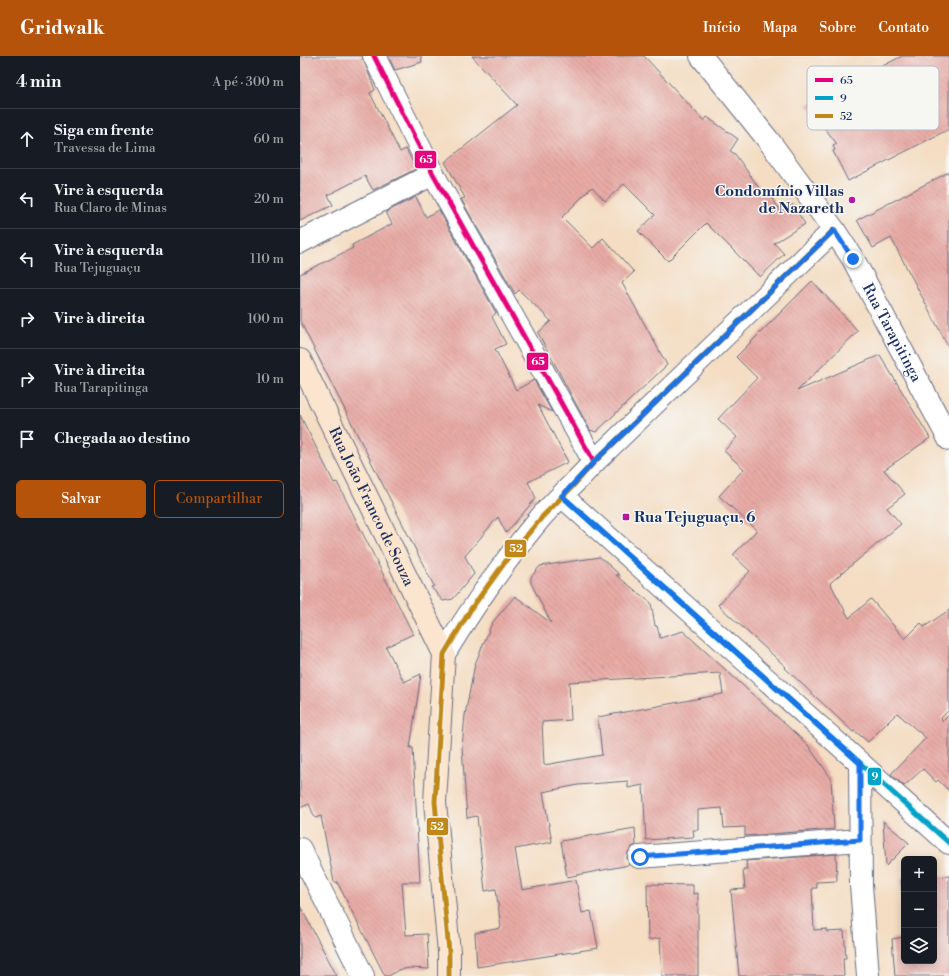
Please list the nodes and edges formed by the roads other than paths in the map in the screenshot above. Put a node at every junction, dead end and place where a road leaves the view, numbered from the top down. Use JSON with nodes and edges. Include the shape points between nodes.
{"nodes":[{"id":1,"x":374,"y":56,"type":"edge"},
{"id":2,"x":701,"y":56,"type":"edge"},
{"id":3,"x":433,"y":174,"type":"junction"},
{"id":4,"x":834,"y":230,"type":"junction"},
{"id":5,"x":300,"y":242,"type":"edge"},
{"id":6,"x":302,"y":370,"type":"edge"},
{"id":7,"x":949,"y":439,"type":"edge"},
{"id":8,"x":594,"y":462,"type":"junction"},
{"id":9,"x":562,"y":496,"type":"junction"},
{"id":10,"x":444,"y":654,"type":"junction"},
{"id":11,"x":860,"y":763,"type":"junction"},
{"id":12,"x":860,"y":840,"type":"junction"},
{"id":13,"x":949,"y":843,"type":"edge"},
{"id":14,"x":300,"y":849,"type":"edge"},
{"id":15,"x":640,"y":857,"type":"dead end"},
{"id":16,"x":363,"y":976,"type":"edge"},
{"id":17,"x":448,"y":976,"type":"edge"},
{"id":18,"x":868,"y":976,"type":"edge"}],
"edges":[{"from":1,"to":3,"type":"street"},
{"from":2,"to":4,"type":"street","name":"Rua Tarapitinga","via":[[769,141]]},
{"from":3,"to":5,"type":"street"},
{"from":3,"to":8,"type":"street"},
{"from":4,"to":7,"type":"street","name":"Rua Tarapitinga","via":[[853,259]]},
{"from":4,"to":8,"type":"street"},
{"from":6,"to":10,"type":"street","name":"Rua João Franco de Souza"},
{"from":8,"to":9,"type":"street"},
{"from":9,"to":10,"type":"street","via":[[508,558],[471,609]]},
{"from":9,"to":11,"type":"street"},
{"from":10,"to":17,"type":"street","via":[[435,802],[449,952]]},
{"from":11,"to":12,"type":"street"},
{"from":11,"to":13,"type":"street"},
{"from":12,"to":15,"type":"street"},
{"from":12,"to":18,"type":"street"},
{"from":14,"to":16,"type":"street"}]}
